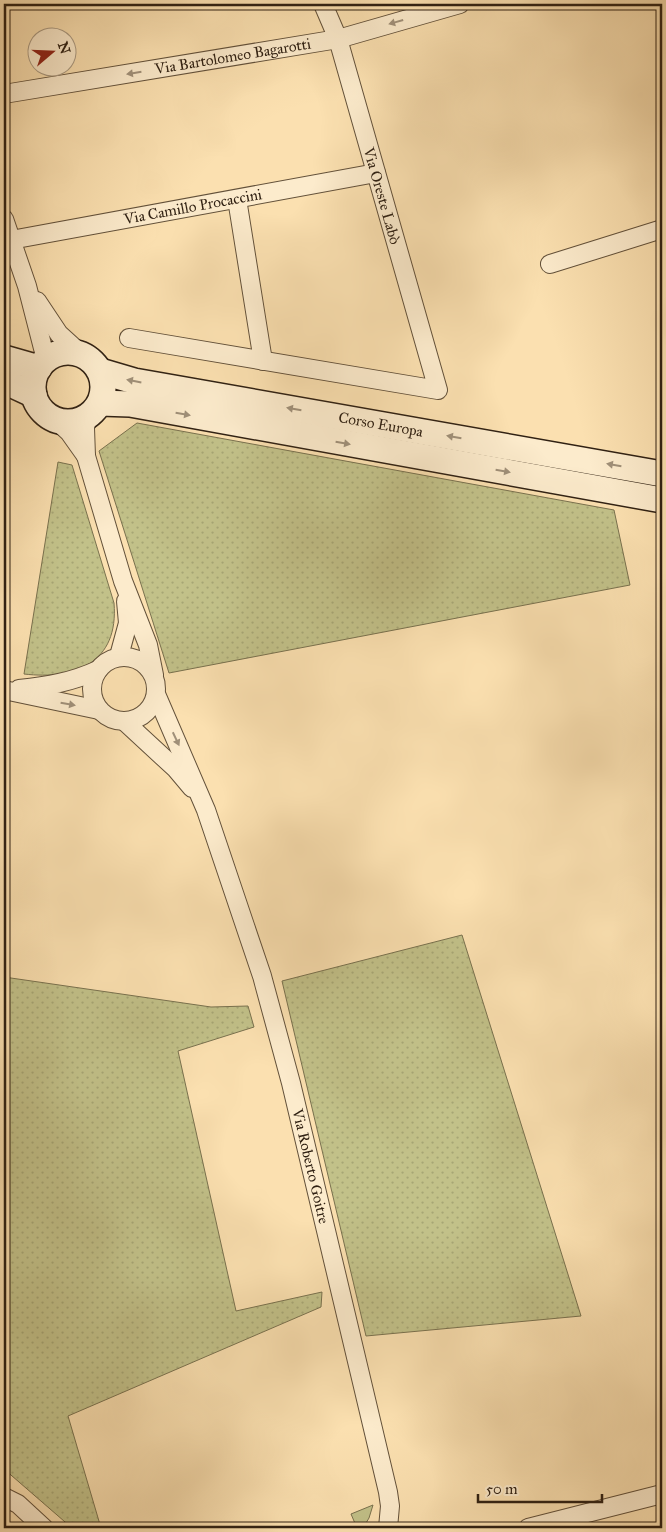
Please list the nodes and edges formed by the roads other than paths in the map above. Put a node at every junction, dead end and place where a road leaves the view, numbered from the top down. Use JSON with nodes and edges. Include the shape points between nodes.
{"nodes":[{"id":1,"x":323,"y":4,"type":"edge"},
{"id":2,"x":460,"y":4,"type":"edge"},
{"id":3,"x":338,"y":39,"type":"junction"},
{"id":4,"x":4,"y":94,"type":"edge"},
{"id":5,"x":376,"y":173,"type":"junction"},
{"id":6,"x":238,"y":199,"type":"junction"},
{"id":7,"x":4,"y":219,"type":"edge"},
{"id":8,"x":662,"y":229,"type":"edge"},
{"id":9,"x":11,"y":240,"type":"junction"},
{"id":10,"x":550,"y":264,"type":"dead end"},
{"id":11,"x":27,"y":286,"type":"junction"},
{"id":12,"x":129,"y":338,"type":"dead end"},
{"id":13,"x":81,"y":354,"type":"junction"},
{"id":14,"x":4,"y":358,"type":"edge"},
{"id":15,"x":264,"y":361,"type":"junction"},
{"id":16,"x":42,"y":364,"type":"junction"},
{"id":17,"x":100,"y":371,"type":"junction"},
{"id":18,"x":4,"y":381,"type":"edge"},
{"id":19,"x":34,"y":395,"type":"junction"},
{"id":20,"x":94,"y":410,"type":"junction"},
{"id":21,"x":58,"y":422,"type":"junction"},
{"id":22,"x":86,"y":456,"type":"junction"},
{"id":23,"x":662,"y":474,"type":"edge"},
{"id":24,"x":662,"y":500,"type":"edge"},
{"id":25,"x":123,"y":581,"type":"junction"},
{"id":26,"x":119,"y":656,"type":"junction"},
{"id":27,"x":98,"y":670,"type":"junction"},
{"id":28,"x":154,"y":675,"type":"junction"},
{"id":29,"x":156,"y":694,"type":"junction"},
{"id":30,"x":99,"y":710,"type":"junction"},
{"id":31,"x":124,"y":721,"type":"junction"},
{"id":32,"x":206,"y":810,"type":"junction"},
{"id":33,"x":662,"y":1494,"type":"edge"},
{"id":34,"x":4,"y":1497,"type":"edge"},
{"id":35,"x":44,"y":1528,"type":"edge"},
{"id":36,"x":388,"y":1528,"type":"edge"},
{"id":37,"x":528,"y":1528,"type":"edge"}],
"edges":[{"from":1,"to":3,"type":"street","name":"Via Oreste Labò"},
{"from":2,"to":3,"type":"street","name":"Via Bartolomeo Bagarotti","one_way":true},
{"from":3,"to":4,"type":"street","name":"Via Bartolomeo Bagarotti","one_way":true},
{"from":3,"to":5,"type":"street","name":"Via Oreste Labò"},
{"from":5,"to":6,"type":"street","name":"Via Camillo Procaccini"},
{"from":5,"to":15,"type":"street","name":"Via Oreste Labò","via":[[438,390]]},
{"from":6,"to":9,"type":"street","name":"Via Camillo Procaccini"},
{"from":6,"to":15,"type":"street"},
{"from":7,"to":9,"type":"street"},
{"from":8,"to":10,"type":"street"},
{"from":9,"to":11,"type":"street"},
{"from":11,"to":13,"type":"street","via":[[59,334]]},
{"from":11,"to":16,"type":"street"},
{"from":12,"to":15,"type":"street"},
{"from":13,"to":16,"type":"main road","via":[[63,352]]},
{"from":13,"to":17,"type":"main road","name":"Corso Europa"},
{"from":14,"to":16,"type":"main road"},
{"from":16,"to":19,"type":"main road","via":[[35,376]]},
{"from":17,"to":20,"type":"main road","via":[[104,392]]},
{"from":23,"to":17,"type":"main road","name":"Corso Europa","one_way":true,"via":[[134,381]]},
{"from":18,"to":19,"type":"main road"},
{"from":19,"to":21,"type":"main road","via":[[42,411]]},
{"from":20,"to":21,"type":"main road","name":"Corso Europa","via":[[73,423]]},
{"from":20,"to":22,"type":"street","via":[[84,434]]},
{"from":20,"to":24,"type":"main road","name":"Corso Europa","one_way":true,"via":[[130,404]]},
{"from":21,"to":22,"type":"street"},
{"from":22,"to":25,"type":"street"},
{"from":25,"to":26,"type":"street","via":[[128,623]]},
{"from":25,"to":28,"type":"street","via":[[148,645]]},
{"from":26,"to":27,"type":"street"},
{"from":26,"to":28,"type":"street","via":[[140,660]]},
{"from":27,"to":30,"type":"street","via":[[92,690]]},
{"from":27,"to":30,"type":"street","one_way":true,"via":[[56,685],[4,690]]},
{"from":28,"to":29,"type":"street"},
{"from":29,"to":31,"type":"street","via":[[148,711],[133,720]]},
{"from":29,"to":32,"type":"street","name":"Via Roberto Goitre","one_way":true},
{"from":30,"to":31,"type":"street","via":[[106,716]]},
{"from":31,"to":32,"type":"street","name":"Via Roberto Goitre","via":[[176,769]]},
{"from":32,"to":36,"type":"street","name":"Via Roberto Goitre","via":[[262,976],[291,1083],[388,1492]]},
{"from":33,"to":37,"type":"street"},
{"from":34,"to":35,"type":"street","via":[[18,1504]]}]}
